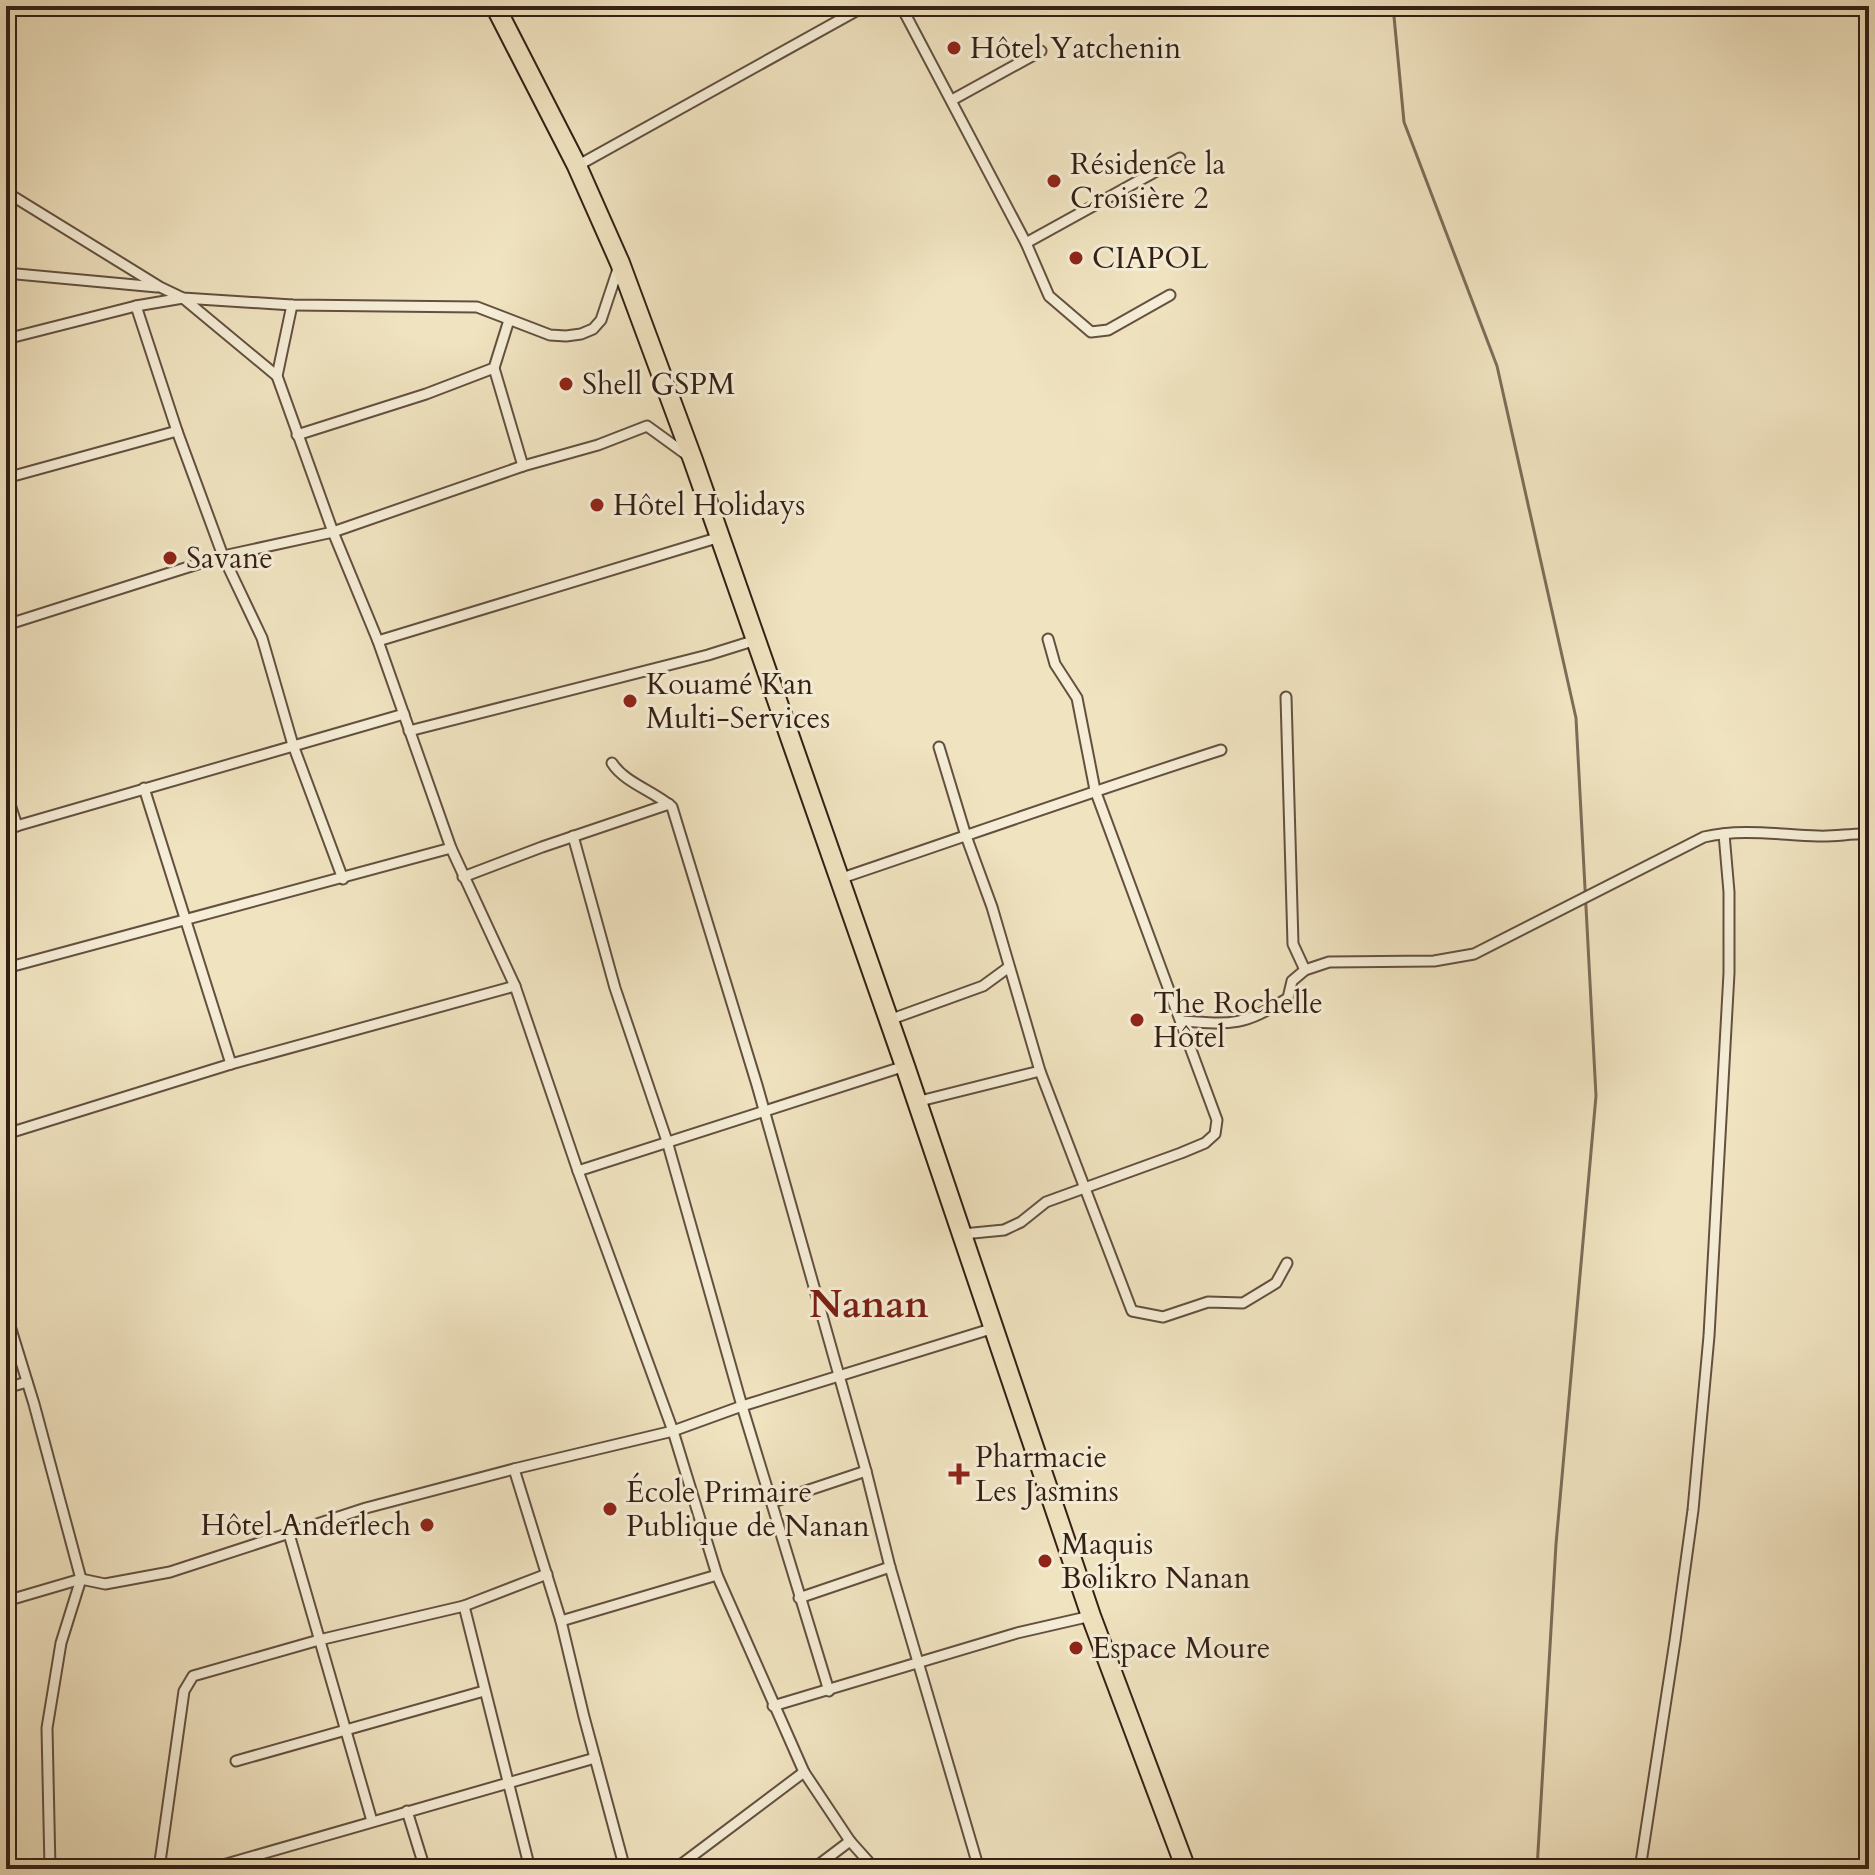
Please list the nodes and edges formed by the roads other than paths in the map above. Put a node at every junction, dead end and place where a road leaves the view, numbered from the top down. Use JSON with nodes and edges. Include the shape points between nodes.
{"nodes":[{"id":1,"x":495,"y":6,"type":"edge"},
{"id":2,"x":865,"y":6,"type":"edge"},
{"id":3,"x":901,"y":6,"type":"edge"},
{"id":4,"x":845,"y":11,"type":"edge"},
{"id":5,"x":1041,"y":51,"type":"dead end"},
{"id":6,"x":952,"y":100,"type":"junction"},
{"id":7,"x":1180,"y":158,"type":"dead end"},
{"id":8,"x":577,"y":166,"type":"junction"},
{"id":9,"x":6,"y":192,"type":"edge"},
{"id":10,"x":1026,"y":243,"type":"junction"},
{"id":11,"x":620,"y":263,"type":"junction"},
{"id":12,"x":6,"y":273,"type":"edge"},
{"id":13,"x":160,"y":287,"type":"junction"},
{"id":14,"x":1170,"y":295,"type":"dead end"},
{"id":15,"x":183,"y":298,"type":"junction"},
{"id":16,"x":292,"y":305,"type":"junction"},
{"id":17,"x":136,"y":306,"type":"junction"},
{"id":18,"x":509,"y":320,"type":"junction"},
{"id":19,"x":6,"y":339,"type":"edge"},
{"id":20,"x":494,"y":368,"type":"junction"},
{"id":21,"x":277,"y":376,"type":"junction"},
{"id":22,"x":177,"y":431,"type":"junction"},
{"id":23,"x":297,"y":435,"type":"junction"},
{"id":24,"x":693,"y":460,"type":"junction"},
{"id":25,"x":523,"y":466,"type":"junction"},
{"id":26,"x":6,"y":478,"type":"edge"},
{"id":27,"x":333,"y":532,"type":"junction"},
{"id":28,"x":720,"y":537,"type":"junction"},
{"id":29,"x":223,"y":556,"type":"junction"},
{"id":30,"x":6,"y":625,"type":"edge"},
{"id":31,"x":1048,"y":639,"type":"dead end"},
{"id":32,"x":756,"y":640,"type":"junction"},
{"id":33,"x":378,"y":641,"type":"junction"},
{"id":34,"x":1286,"y":697,"type":"dead end"},
{"id":35,"x":404,"y":714,"type":"junction"},
{"id":36,"x":409,"y":731,"type":"junction"},
{"id":37,"x":293,"y":745,"type":"junction"},
{"id":38,"x":939,"y":747,"type":"dead end"},
{"id":39,"x":1221,"y":750,"type":"dead end"},
{"id":40,"x":612,"y":763,"type":"dead end"},
{"id":41,"x":144,"y":788,"type":"junction"},
{"id":42,"x":1095,"y":790,"type":"junction"},
{"id":43,"x":6,"y":792,"type":"edge"},
{"id":44,"x":669,"y":804,"type":"junction"},
{"id":45,"x":17,"y":826,"type":"junction"},
{"id":46,"x":6,"y":829,"type":"edge"},
{"id":47,"x":1724,"y":834,"type":"junction"},
{"id":48,"x":1869,"y":834,"type":"edge"},
{"id":49,"x":573,"y":836,"type":"junction"},
{"id":50,"x":966,"y":836,"type":"junction"},
{"id":51,"x":451,"y":848,"type":"junction"},
{"id":52,"x":463,"y":877,"type":"junction"},
{"id":53,"x":343,"y":879,"type":"junction"},
{"id":54,"x":839,"y":879,"type":"junction"},
{"id":55,"x":187,"y":921,"type":"junction"},
{"id":56,"x":1009,"y":967,"type":"junction"},
{"id":57,"x":6,"y":968,"type":"edge"},
{"id":58,"x":1305,"y":970,"type":"junction"},
{"id":59,"x":515,"y":986,"type":"junction"},
{"id":60,"x":887,"y":1020,"type":"junction"},
{"id":61,"x":1182,"y":1021,"type":"junction"},
{"id":62,"x":231,"y":1064,"type":"junction"},
{"id":63,"x":905,"y":1066,"type":"junction"},
{"id":64,"x":1040,"y":1071,"type":"junction"},
{"id":65,"x":915,"y":1102,"type":"junction"},
{"id":66,"x":764,"y":1112,"type":"junction"},
{"id":67,"x":6,"y":1134,"type":"edge"},
{"id":68,"x":667,"y":1141,"type":"junction"},
{"id":69,"x":578,"y":1171,"type":"junction"},
{"id":70,"x":1087,"y":1189,"type":"junction"},
{"id":71,"x":963,"y":1234,"type":"junction"},
{"id":72,"x":1287,"y":1263,"type":"dead end"},
{"id":73,"x":6,"y":1313,"type":"edge"},
{"id":74,"x":994,"y":1328,"type":"junction"},
{"id":75,"x":839,"y":1375,"type":"junction"},
{"id":76,"x":27,"y":1382,"type":"junction"},
{"id":77,"x":6,"y":1388,"type":"edge"},
{"id":78,"x":742,"y":1406,"type":"junction"},
{"id":79,"x":673,"y":1431,"type":"junction"},
{"id":80,"x":514,"y":1469,"type":"junction"},
{"id":81,"x":866,"y":1471,"type":"junction"},
{"id":82,"x":773,"y":1502,"type":"junction"},
{"id":83,"x":289,"y":1534,"type":"junction"},
{"id":84,"x":890,"y":1567,"type":"junction"},
{"id":85,"x":547,"y":1574,"type":"junction"},
{"id":86,"x":717,"y":1575,"type":"junction"},
{"id":87,"x":81,"y":1579,"type":"junction"},
{"id":88,"x":799,"y":1598,"type":"junction"},
{"id":89,"x":6,"y":1601,"type":"edge"},
{"id":90,"x":464,"y":1606,"type":"junction"},
{"id":91,"x":1091,"y":1616,"type":"junction"},
{"id":92,"x":561,"y":1621,"type":"junction"},
{"id":93,"x":319,"y":1640,"type":"junction"},
{"id":94,"x":919,"y":1661,"type":"junction"},
{"id":95,"x":484,"y":1691,"type":"junction"},
{"id":96,"x":829,"y":1691,"type":"junction"},
{"id":97,"x":773,"y":1706,"type":"junction"},
{"id":98,"x":345,"y":1730,"type":"junction"},
{"id":99,"x":595,"y":1758,"type":"junction"},
{"id":100,"x":236,"y":1761,"type":"dead end"},
{"id":101,"x":804,"y":1772,"type":"junction"},
{"id":102,"x":507,"y":1783,"type":"junction"},
{"id":103,"x":407,"y":1811,"type":"junction"},
{"id":104,"x":372,"y":1821,"type":"junction"},
{"id":105,"x":850,"y":1841,"type":"junction"},
{"id":106,"x":50,"y":1869,"type":"edge"},
{"id":107,"x":159,"y":1869,"type":"edge"},
{"id":108,"x":209,"y":1869,"type":"edge"},
{"id":109,"x":425,"y":1869,"type":"edge"},
{"id":110,"x":530,"y":1869,"type":"edge"},
{"id":111,"x":625,"y":1869,"type":"edge"},
{"id":112,"x":675,"y":1869,"type":"edge"},
{"id":113,"x":813,"y":1869,"type":"edge"},
{"id":114,"x":875,"y":1869,"type":"edge"},
{"id":115,"x":979,"y":1869,"type":"edge"},
{"id":116,"x":1186,"y":1869,"type":"edge"},
{"id":117,"x":1640,"y":1869,"type":"edge"}],
"edges":[{"from":1,"to":8,"type":"highway"},
{"from":2,"to":4,"type":"street"},
{"from":3,"to":6,"type":"street"},
{"from":4,"to":8,"type":"street"},
{"from":5,"to":6,"type":"street"},
{"from":6,"to":10,"type":"street"},
{"from":7,"to":10,"type":"street"},
{"from":8,"to":11,"type":"highway"},
{"from":9,"to":13,"type":"street"},
{"from":10,"to":14,"type":"street","via":[[1049,296],[1091,332],[1108,330]]},
{"from":11,"to":18,"type":"street","via":[[593,329],[550,335]]},
{"from":11,"to":24,"type":"highway"},
{"from":12,"to":13,"type":"street"},
{"from":13,"to":15,"type":"street"},
{"from":15,"to":16,"type":"street"},
{"from":15,"to":17,"type":"street"},
{"from":15,"to":21,"type":"street"},
{"from":16,"to":18,"type":"street","via":[[477,307]]},
{"from":16,"to":21,"type":"street"},
{"from":17,"to":19,"type":"street"},
{"from":17,"to":22,"type":"street"},
{"from":18,"to":20,"type":"street"},
{"from":20,"to":23,"type":"street"},
{"from":20,"to":25,"type":"street"},
{"from":21,"to":23,"type":"street"},
{"from":22,"to":26,"type":"street"},
{"from":22,"to":29,"type":"street"},
{"from":23,"to":27,"type":"street"},
{"from":24,"to":25,"type":"street","via":[[647,426]]},
{"from":24,"to":28,"type":"highway"},
{"from":25,"to":27,"type":"street"},
{"from":27,"to":29,"type":"street"},
{"from":27,"to":33,"type":"street"},
{"from":28,"to":32,"type":"highway"},
{"from":28,"to":33,"type":"street"},
{"from":29,"to":30,"type":"street"},
{"from":29,"to":37,"type":"street","via":[[262,638]]},
{"from":31,"to":42,"type":"street","via":[[1055,664],[1077,698]]},
{"from":32,"to":36,"type":"street"},
{"from":32,"to":54,"type":"highway"},
{"from":33,"to":35,"type":"street"},
{"from":34,"to":58,"type":"street","via":[[1293,944]]},
{"from":35,"to":36,"type":"street"},
{"from":35,"to":37,"type":"street"},
{"from":36,"to":51,"type":"street"},
{"from":37,"to":41,"type":"street"},
{"from":37,"to":53,"type":"street"},
{"from":38,"to":50,"type":"street"},
{"from":39,"to":42,"type":"street"},
{"from":40,"to":44,"type":"street","via":[[621,776]]},
{"from":41,"to":45,"type":"street"},
{"from":41,"to":55,"type":"street"},
{"from":42,"to":50,"type":"street"},
{"from":42,"to":61,"type":"street"},
{"from":43,"to":45,"type":"street"},
{"from":44,"to":49,"type":"street"},
{"from":44,"to":66,"type":"street"},
{"from":45,"to":46,"type":"street"},
{"from":47,"to":48,"type":"street"},
{"from":47,"to":58,"type":"street","via":[[1693,841],[1474,954],[1434,961],[1329,962]]},
{"from":47,"to":117,"type":"street","via":[[1729,973],[1709,1336],[1691,1525]]},
{"from":49,"to":52,"type":"street"},
{"from":49,"to":68,"type":"street","via":[[615,988]]},
{"from":50,"to":54,"type":"street"},
{"from":50,"to":56,"type":"street"},
{"from":51,"to":52,"type":"street"},
{"from":51,"to":53,"type":"street"},
{"from":52,"to":59,"type":"street"},
{"from":53,"to":55,"type":"street"},
{"from":54,"to":60,"type":"highway"},
{"from":55,"to":57,"type":"street"},
{"from":55,"to":62,"type":"street"},
{"from":56,"to":60,"type":"street","via":[[983,986]]},
{"from":56,"to":64,"type":"street"},
{"from":58,"to":61,"type":"street","via":[[1292,981],[1288,998],[1261,1016],[1229,1025]]},
{"from":59,"to":62,"type":"street"},
{"from":59,"to":69,"type":"street"},
{"from":60,"to":63,"type":"highway"},
{"from":61,"to":70,"type":"street","via":[[1217,1120],[1215,1134],[1205,1143]]},
{"from":62,"to":67,"type":"street"},
{"from":63,"to":65,"type":"highway"},
{"from":63,"to":66,"type":"street"},
{"from":64,"to":65,"type":"street"},
{"from":64,"to":70,"type":"street"},
{"from":65,"to":71,"type":"highway"},
{"from":66,"to":68,"type":"street"},
{"from":66,"to":75,"type":"street"},
{"from":68,"to":69,"type":"street"},
{"from":68,"to":78,"type":"street"},
{"from":69,"to":79,"type":"street"},
{"from":70,"to":71,"type":"street","via":[[1046,1202],[1004,1230]]},
{"from":70,"to":72,"type":"street","via":[[1132,1311],[1163,1317],[1208,1302],[1243,1303],[1276,1283]]},
{"from":71,"to":74,"type":"highway"},
{"from":73,"to":76,"type":"street"},
{"from":74,"to":75,"type":"street"},
{"from":74,"to":91,"type":"highway"},
{"from":75,"to":78,"type":"street"},
{"from":75,"to":81,"type":"street"},
{"from":76,"to":77,"type":"street"},
{"from":76,"to":87,"type":"street"},
{"from":78,"to":79,"type":"street"},
{"from":78,"to":82,"type":"street"},
{"from":79,"to":80,"type":"street"},
{"from":79,"to":86,"type":"street"},
{"from":80,"to":83,"type":"street"},
{"from":80,"to":85,"type":"street"},
{"from":81,"to":82,"type":"street"},
{"from":81,"to":84,"type":"street"},
{"from":82,"to":88,"type":"street"},
{"from":83,"to":87,"type":"street","via":[[170,1572],[105,1584]]},
{"from":83,"to":93,"type":"street"},
{"from":84,"to":88,"type":"street"},
{"from":84,"to":94,"type":"street"},
{"from":85,"to":90,"type":"street"},
{"from":85,"to":92,"type":"street"},
{"from":86,"to":92,"type":"street"},
{"from":86,"to":97,"type":"street"},
{"from":87,"to":89,"type":"street"},
{"from":87,"to":106,"type":"street","via":[[61,1643],[47,1728]]},
{"from":88,"to":96,"type":"street"},
{"from":90,"to":93,"type":"street"},
{"from":90,"to":95,"type":"street"},
{"from":91,"to":94,"type":"street"},
{"from":91,"to":116,"type":"highway"},
{"from":92,"to":99,"type":"street"},
{"from":93,"to":98,"type":"street"},
{"from":93,"to":107,"type":"street","via":[[188,1680]]},
{"from":94,"to":96,"type":"street"},
{"from":94,"to":115,"type":"street"},
{"from":95,"to":98,"type":"street"},
{"from":95,"to":102,"type":"street"},
{"from":96,"to":97,"type":"street"},
{"from":97,"to":101,"type":"street"},
{"from":98,"to":100,"type":"street"},
{"from":98,"to":104,"type":"street"},
{"from":99,"to":102,"type":"street"},
{"from":99,"to":111,"type":"street"},
{"from":101,"to":105,"type":"street"},
{"from":101,"to":112,"type":"street"},
{"from":102,"to":103,"type":"street"},
{"from":102,"to":110,"type":"street"},
{"from":103,"to":104,"type":"street"},
{"from":103,"to":109,"type":"street"},
{"from":104,"to":108,"type":"street"},
{"from":105,"to":113,"type":"street"},
{"from":105,"to":114,"type":"street"}]}
